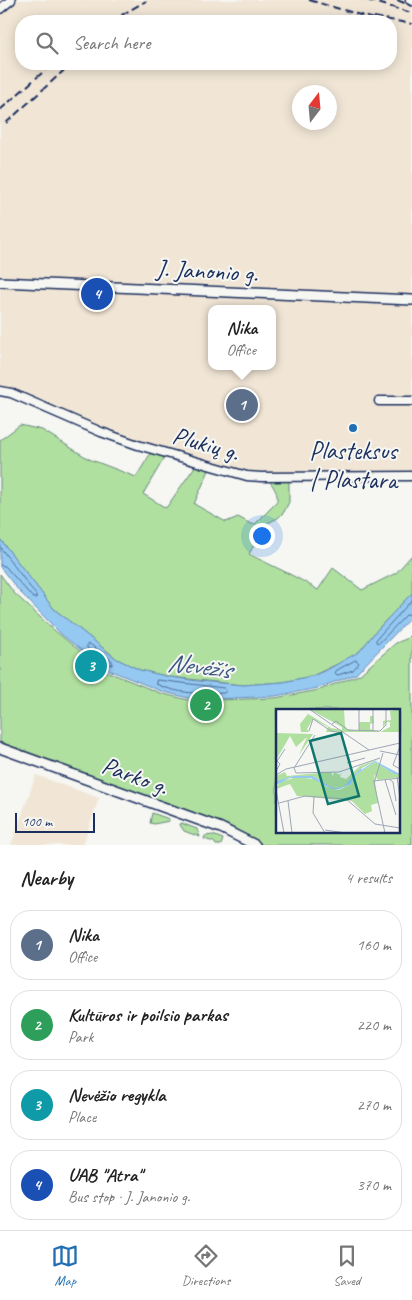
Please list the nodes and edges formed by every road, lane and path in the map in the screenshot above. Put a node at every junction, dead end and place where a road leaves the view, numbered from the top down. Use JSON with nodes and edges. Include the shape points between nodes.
{"nodes":[{"id":1,"x":11,"y":0,"type":"edge"},
{"id":2,"x":0,"y":10,"type":"edge"},
{"id":3,"x":0,"y":282,"type":"edge"},
{"id":4,"x":412,"y":300,"type":"edge"},
{"id":5,"x":0,"y":391,"type":"edge"},
{"id":6,"x":379,"y":401,"type":"dead end"},
{"id":7,"x":412,"y":402,"type":"edge"},
{"id":8,"x":412,"y":476,"type":"edge"},
{"id":9,"x":0,"y":748,"type":"edge"},
{"id":10,"x":255,"y":845,"type":"edge"}],
"edges":[{"from":1,"to":2,"type":"street"},
{"from":3,"to":4,"type":"main road","name":"J. Janonio g."},
{"from":5,"to":8,"type":"street","name":"Plukių g.","via":[[138,445],[248,476]]},
{"from":6,"to":7,"type":"street"},
{"from":9,"to":10,"type":"main road","name":"Parko g.","via":[[221,828]]}]}
